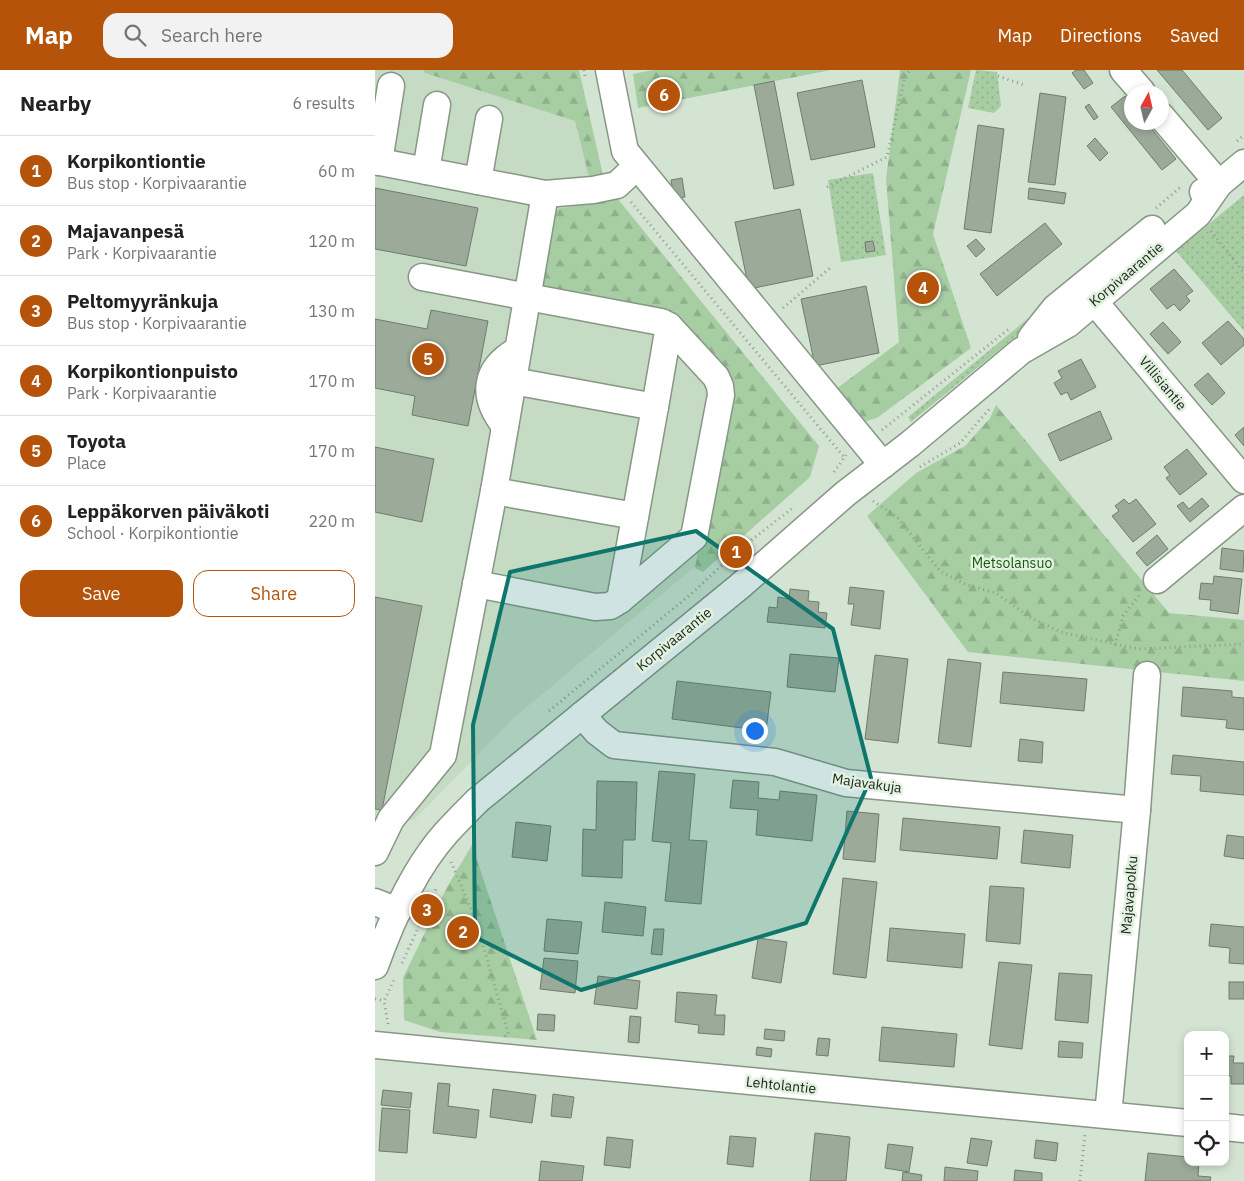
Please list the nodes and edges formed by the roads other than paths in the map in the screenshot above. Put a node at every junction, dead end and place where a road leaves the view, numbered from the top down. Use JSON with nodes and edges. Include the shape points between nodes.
{"nodes":[{"id":1,"x":609,"y":70,"type":"edge"},
{"id":2,"x":1123,"y":70,"type":"edge"},
{"id":3,"x":1136,"y":85,"type":"edge"},
{"id":4,"x":391,"y":86,"type":"dead end"},
{"id":5,"x":437,"y":105,"type":"dead end"},
{"id":6,"x":489,"y":119,"type":"dead end"},
{"id":7,"x":1169,"y":125,"type":"edge"},
{"id":8,"x":377,"y":162,"type":"edge"},
{"id":9,"x":1244,"y":163,"type":"edge"},
{"id":10,"x":637,"y":166,"type":"junction"},
{"id":11,"x":426,"y":172,"type":"junction"},
{"id":12,"x":478,"y":181,"type":"junction"},
{"id":13,"x":1219,"y":184,"type":"junction"},
{"id":14,"x":545,"y":194,"type":"junction"},
{"id":15,"x":422,"y":277,"type":"dead end"},
{"id":16,"x":1088,"y":293,"type":"junction"},
{"id":17,"x":527,"y":297,"type":"junction"},
{"id":18,"x":669,"y":326,"type":"junction"},
{"id":19,"x":518,"y":350,"type":"junction"},
{"id":20,"x":513,"y":381,"type":"junction"},
{"id":21,"x":655,"y":407,"type":"junction"},
{"id":22,"x":505,"y":426,"type":"junction"},
{"id":23,"x":883,"y":465,"type":"junction"},
{"id":24,"x":1244,"y":480,"type":"edge"},
{"id":25,"x":494,"y":491,"type":"junction"},
{"id":26,"x":1244,"y":508,"type":"edge"},
{"id":27,"x":635,"y":516,"type":"junction"},
{"id":28,"x":1157,"y":580,"type":"road end"},
{"id":29,"x":476,"y":584,"type":"junction"},
{"id":30,"x":620,"y":600,"type":"junction"},
{"id":31,"x":1147,"y":675,"type":"dead end"},
{"id":32,"x":582,"y":715,"type":"junction"},
{"id":33,"x":1137,"y":810,"type":"junction"},
{"id":34,"x":375,"y":852,"type":"edge"},
{"id":35,"x":386,"y":907,"type":"edge"},
{"id":36,"x":390,"y":970,"type":"edge"},
{"id":37,"x":381,"y":1045,"type":"edge"},
{"id":38,"x":1097,"y":1114,"type":"junction"},
{"id":39,"x":1184,"y":1123,"type":"edge"},
{"id":40,"x":1229,"y":1127,"type":"edge"},
{"id":41,"x":1244,"y":1129,"type":"edge"}],
"edges":[{"from":1,"to":10,"type":"street","via":[[625,151]]},
{"from":2,"to":3,"type":"street"},
{"from":4,"to":8,"type":"street"},
{"from":5,"to":11,"type":"street"},
{"from":6,"to":12,"type":"street"},
{"from":7,"to":13,"type":"street"},
{"from":8,"to":11,"type":"street"},
{"from":9,"to":13,"type":"street","name":"Korpivaarantie"},
{"from":10,"to":14,"type":"street","via":[[617,185]]},
{"from":10,"to":23,"type":"street"},
{"from":11,"to":12,"type":"street"},
{"from":12,"to":14,"type":"street"},
{"from":13,"to":16,"type":"street","name":"Korpivaarantie","via":[[1187,201]]},
{"from":14,"to":17,"type":"street"},
{"from":15,"to":17,"type":"street"},
{"from":16,"to":23,"type":"street","name":"Korpivaarantie","via":[[1055,308],[1021,351]]},
{"from":16,"to":24,"type":"street","name":"Villisiantie"},
{"from":17,"to":18,"type":"street","via":[[653,320]]},
{"from":17,"to":19,"type":"street"},
{"from":18,"to":21,"type":"street"},
{"from":18,"to":30,"type":"street","via":[[715,377],[721,395],[694,537]]},
{"from":19,"to":20,"type":"street"},
{"from":19,"to":22,"type":"street","via":[[503,359],[492,374],[489,393],[494,412]]},
{"from":20,"to":21,"type":"street"},
{"from":20,"to":22,"type":"street"},
{"from":21,"to":27,"type":"street"},
{"from":22,"to":25,"type":"street"},
{"from":23,"to":32,"type":"street","name":"Korpivaarantie"},
{"from":25,"to":27,"type":"street"},
{"from":25,"to":29,"type":"street"},
{"from":26,"to":28,"type":"street"},
{"from":27,"to":30,"type":"street"},
{"from":29,"to":30,"type":"street","via":[[595,607],[609,606]]},
{"from":29,"to":34,"type":"street","via":[[443,756],[391,819]]},
{"from":31,"to":33,"type":"street","name":"Majavapolku"},
{"from":32,"to":33,"type":"street","name":"Majavakuja","via":[[614,745],[775,762],[846,783]]},
{"from":32,"to":35,"type":"street","name":"Korpivaarantie","via":[[478,800],[444,835],[422,867]]},
{"from":33,"to":38,"type":"street","name":"Majavapolku"},
{"from":35,"to":36,"type":"street","name":"Korpivaarantie"},
{"from":37,"to":38,"type":"street","name":"Lehtolantie"},
{"from":38,"to":39,"type":"street","name":"Lehtolantie"},
{"from":40,"to":41,"type":"street"}]}
